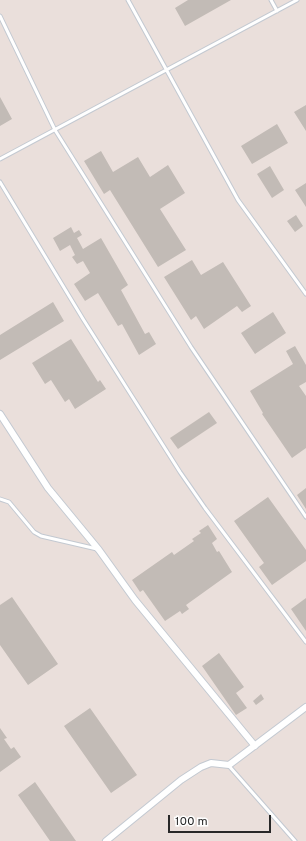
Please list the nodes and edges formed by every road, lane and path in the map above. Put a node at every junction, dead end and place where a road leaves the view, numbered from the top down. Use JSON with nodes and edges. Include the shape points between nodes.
{"nodes":[{"id":1,"x":128,"y":0,"type":"edge"},
{"id":2,"x":271,"y":0,"type":"edge"},
{"id":3,"x":297,"y":0,"type":"edge"},
{"id":4,"x":277,"y":11,"type":"junction"},
{"id":5,"x":0,"y":16,"type":"edge"},
{"id":6,"x":166,"y":70,"type":"junction"},
{"id":7,"x":55,"y":130,"type":"junction"},
{"id":8,"x":0,"y":159,"type":"edge"},
{"id":9,"x":0,"y":182,"type":"edge"},
{"id":10,"x":306,"y":294,"type":"edge"},
{"id":11,"x":0,"y":414,"type":"edge"},
{"id":12,"x":0,"y":499,"type":"edge"},
{"id":13,"x":306,"y":517,"type":"edge"},
{"id":14,"x":99,"y":550,"type":"junction"},
{"id":15,"x":306,"y":642,"type":"edge"},
{"id":16,"x":306,"y":707,"type":"edge"},
{"id":17,"x":255,"y":746,"type":"junction"},
{"id":18,"x":229,"y":765,"type":"junction"},
{"id":19,"x":106,"y":841,"type":"edge"},
{"id":20,"x":295,"y":841,"type":"edge"}],
"edges":[{"from":1,"to":6,"type":"lane"},
{"from":2,"to":4,"type":"lane"},
{"from":3,"to":4,"type":"lane"},
{"from":4,"to":6,"type":"lane"},
{"from":5,"to":7,"type":"lane"},
{"from":6,"to":7,"type":"lane"},
{"from":6,"to":10,"type":"lane","via":[[238,200]]},
{"from":7,"to":8,"type":"lane"},
{"from":7,"to":13,"type":"lane","via":[[191,347]]},
{"from":9,"to":15,"type":"lane","via":[[180,472]]},
{"from":11,"to":14,"type":"street","via":[[48,488]]},
{"from":12,"to":14,"type":"lane","via":[[9,502],[34,532],[41,536]]},
{"from":14,"to":17,"type":"street","via":[[135,600]]},
{"from":16,"to":17,"type":"street"},
{"from":17,"to":18,"type":"street"},
{"from":18,"to":19,"type":"street","via":[[211,763],[201,767],[181,780]]},
{"from":18,"to":20,"type":"lane"}]}
